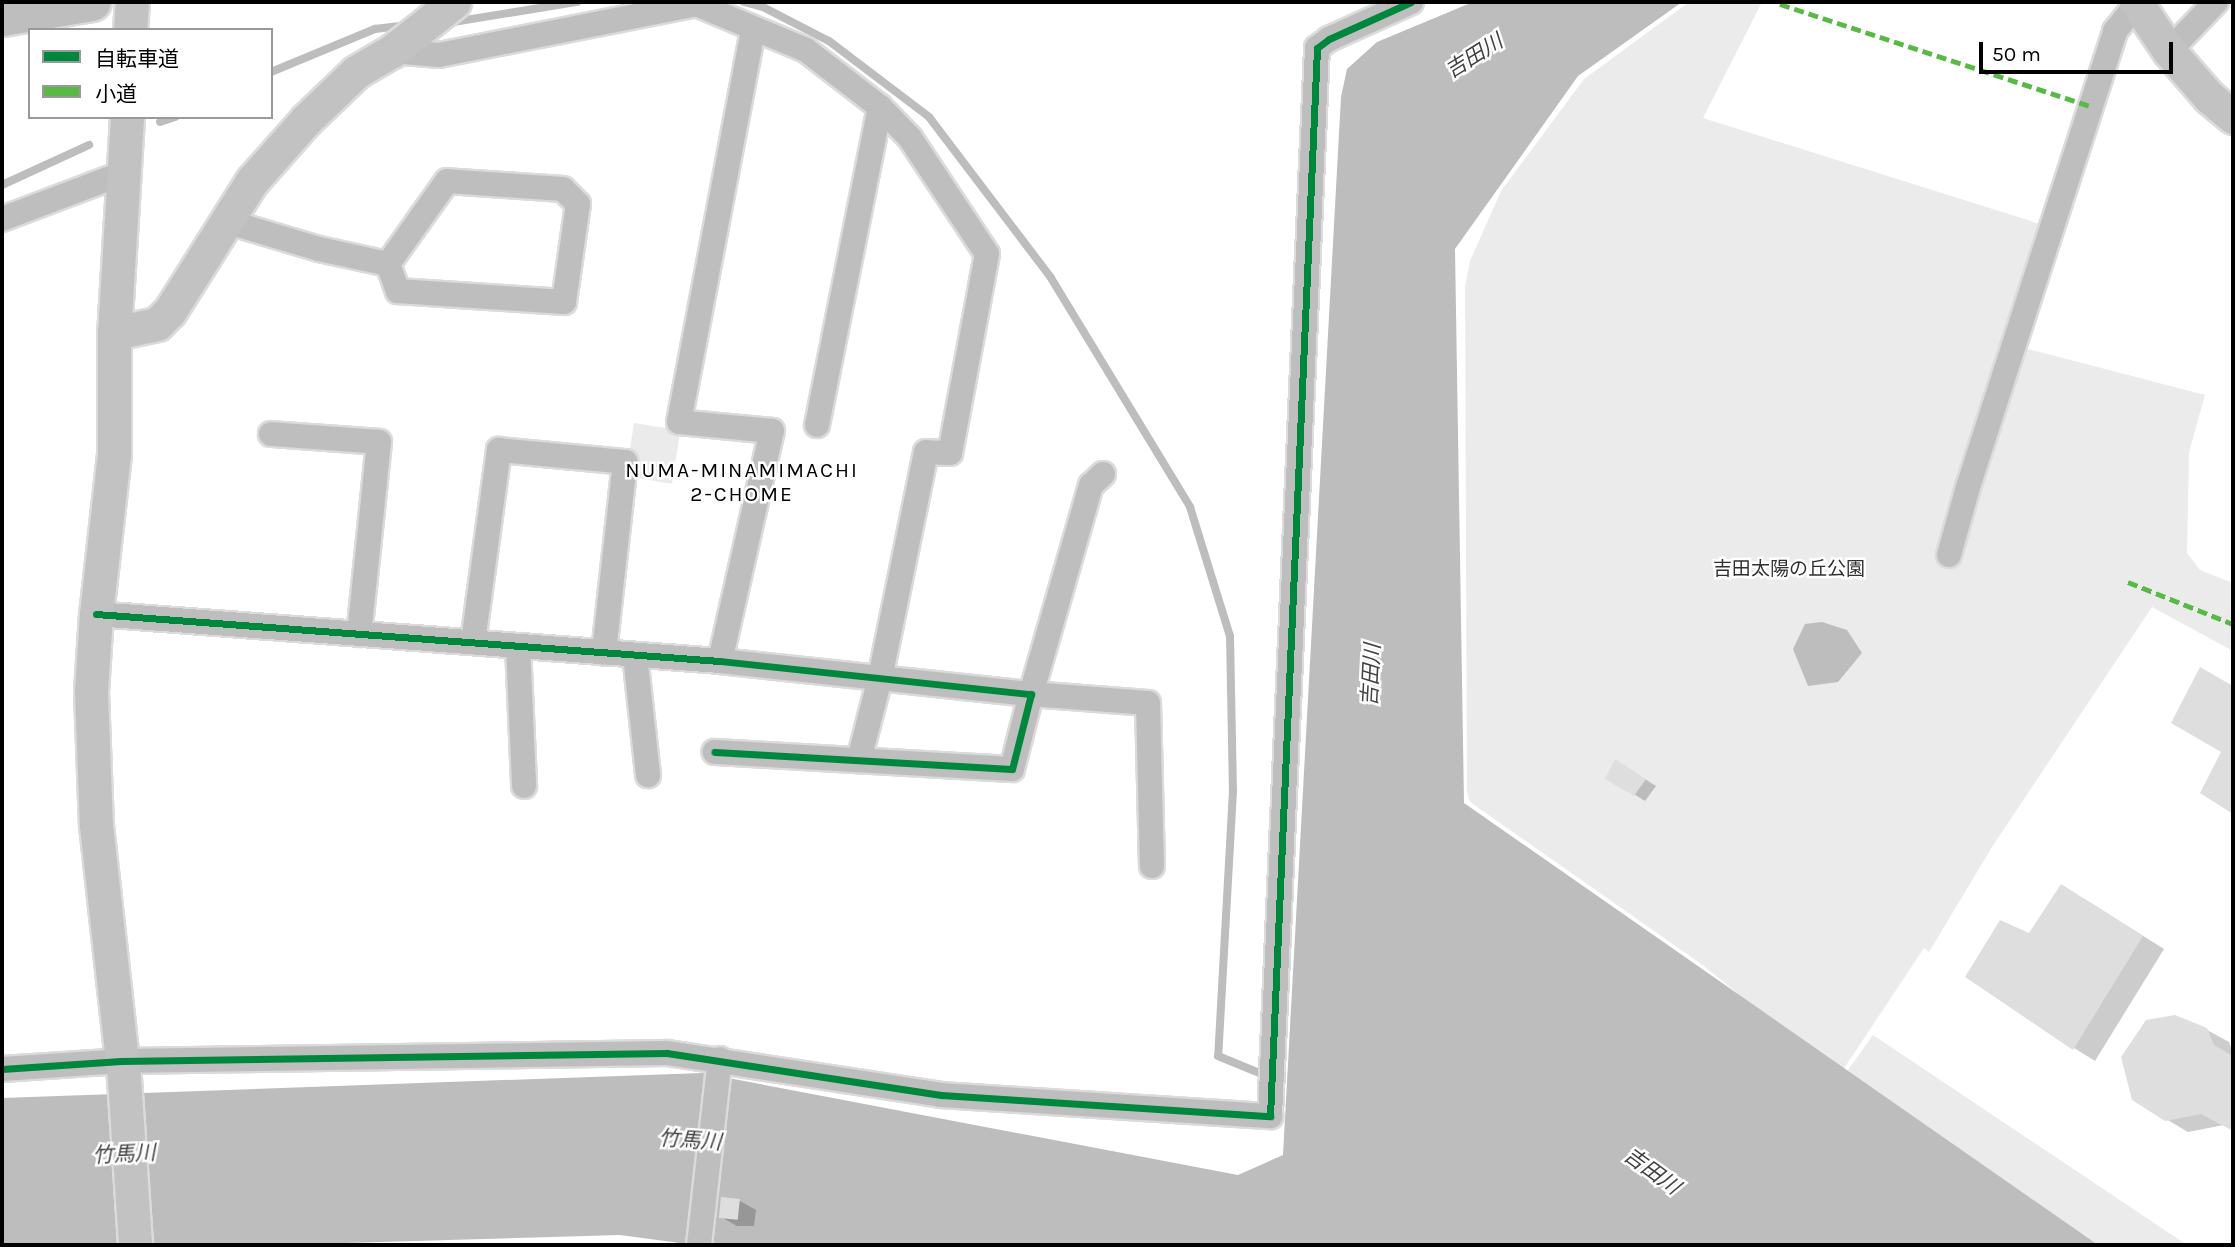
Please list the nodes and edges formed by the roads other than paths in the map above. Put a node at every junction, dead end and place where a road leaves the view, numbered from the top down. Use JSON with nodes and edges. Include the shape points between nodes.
{"nodes":[{"id":1,"x":92,"y":2,"type":"edge"},
{"id":2,"x":132,"y":2,"type":"edge"},
{"id":3,"x":1411,"y":2,"type":"edge"},
{"id":4,"x":2216,"y":2,"type":"edge"},
{"id":5,"x":2137,"y":3,"type":"edge"},
{"id":6,"x":451,"y":4,"type":"edge"},
{"id":7,"x":2,"y":17,"type":"edge"},
{"id":8,"x":130,"y":28,"type":"edge"},
{"id":9,"x":752,"y":29,"type":"junction"},
{"id":10,"x":396,"y":48,"type":"junction"},
{"id":11,"x":2169,"y":51,"type":"junction"},
{"id":12,"x":880,"y":107,"type":"junction"},
{"id":13,"x":2233,"y":117,"type":"edge"},
{"id":14,"x":126,"y":139,"type":"edge"},
{"id":15,"x":2,"y":219,"type":"edge"},
{"id":16,"x":225,"y":221,"type":"junction"},
{"id":17,"x":388,"y":264,"type":"junction"},
{"id":18,"x":114,"y":333,"type":"junction"},
{"id":19,"x":817,"y":425,"type":"dead end"},
{"id":20,"x":271,"y":434,"type":"dead end"},
{"id":21,"x":1103,"y":474,"type":"dead end"},
{"id":22,"x":1949,"y":555,"type":"dead end"},
{"id":23,"x":96,"y":614,"type":"junction"},
{"id":24,"x":359,"y":634,"type":"junction"},
{"id":25,"x":473,"y":642,"type":"junction"},
{"id":26,"x":518,"y":646,"type":"junction"},
{"id":27,"x":604,"y":653,"type":"junction"},
{"id":28,"x":635,"y":655,"type":"junction"},
{"id":29,"x":720,"y":661,"type":"junction"},
{"id":30,"x":880,"y":678,"type":"junction"},
{"id":31,"x":1031,"y":694,"type":"junction"},
{"id":32,"x":714,"y":752,"type":"dead end"},
{"id":33,"x":859,"y":760,"type":"junction"},
{"id":34,"x":648,"y":775,"type":"dead end"},
{"id":35,"x":523,"y":786,"type":"dead end"},
{"id":36,"x":1152,"y":866,"type":"dead end"},
{"id":37,"x":720,"y":1065,"type":"junction"},
{"id":38,"x":2,"y":1069,"type":"edge"},
{"id":39,"x":122,"y":1069,"type":"junction"},
{"id":40,"x":135,"y":1245,"type":"edge"},
{"id":41,"x":699,"y":1245,"type":"edge"}],
"edges":[{"from":1,"to":7,"type":"main road"},
{"from":2,"to":8,"type":"street"},
{"from":3,"to":37,"type":"street","via":[[1317,48],[1270,1116],[941,1095]]},
{"from":4,"to":11,"type":"street"},
{"from":5,"to":11,"type":"street"},
{"from":5,"to":22,"type":"street","via":[[2115,31]]},
{"from":6,"to":10,"type":"street"},
{"from":9,"to":10,"type":"street","via":[[696,4],[439,55]]},
{"from":9,"to":12,"type":"street","via":[[806,50]]},
{"from":9,"to":29,"type":"street","via":[[679,422],[772,431]]},
{"from":10,"to":16,"type":"street","via":[[356,72],[306,120],[252,181]]},
{"from":11,"to":13,"type":"street"},
{"from":12,"to":19,"type":"street"},
{"from":12,"to":30,"type":"street","via":[[910,138],[987,254],[950,453],[926,452]]},
{"from":14,"to":15,"type":"street"},
{"from":14,"to":18,"type":"street"},
{"from":16,"to":17,"type":"street"},
{"from":16,"to":18,"type":"street","via":[[170,312],[157,324]]},
{"from":17,"to":17,"type":"street","via":[[398,291],[564,303],[578,204],[563,189],[447,181]]},
{"from":18,"to":23,"type":"street","via":[[114,454]]},
{"from":20,"to":24,"type":"street","via":[[379,442]]},
{"from":21,"to":31,"type":"street","via":[[1091,485]]},
{"from":23,"to":24,"type":"street"},
{"from":23,"to":39,"type":"street","via":[[91,691],[96,825]]},
{"from":24,"to":25,"type":"street"},
{"from":25,"to":26,"type":"street"},
{"from":25,"to":27,"type":"street","via":[[499,450],[625,462]]},
{"from":26,"to":27,"type":"street"},
{"from":26,"to":35,"type":"street"},
{"from":27,"to":28,"type":"street"},
{"from":28,"to":29,"type":"street"},
{"from":28,"to":34,"type":"street"},
{"from":29,"to":30,"type":"street"},
{"from":30,"to":31,"type":"street"},
{"from":30,"to":33,"type":"street"},
{"from":31,"to":33,"type":"street","via":[[1012,769]]},
{"from":31,"to":36,"type":"street","via":[[1148,703]]},
{"from":32,"to":33,"type":"street"},
{"from":37,"to":39,"type":"street","via":[[667,1053]]},
{"from":37,"to":41,"type":"street"},
{"from":38,"to":39,"type":"street"},
{"from":39,"to":40,"type":"street"}]}
